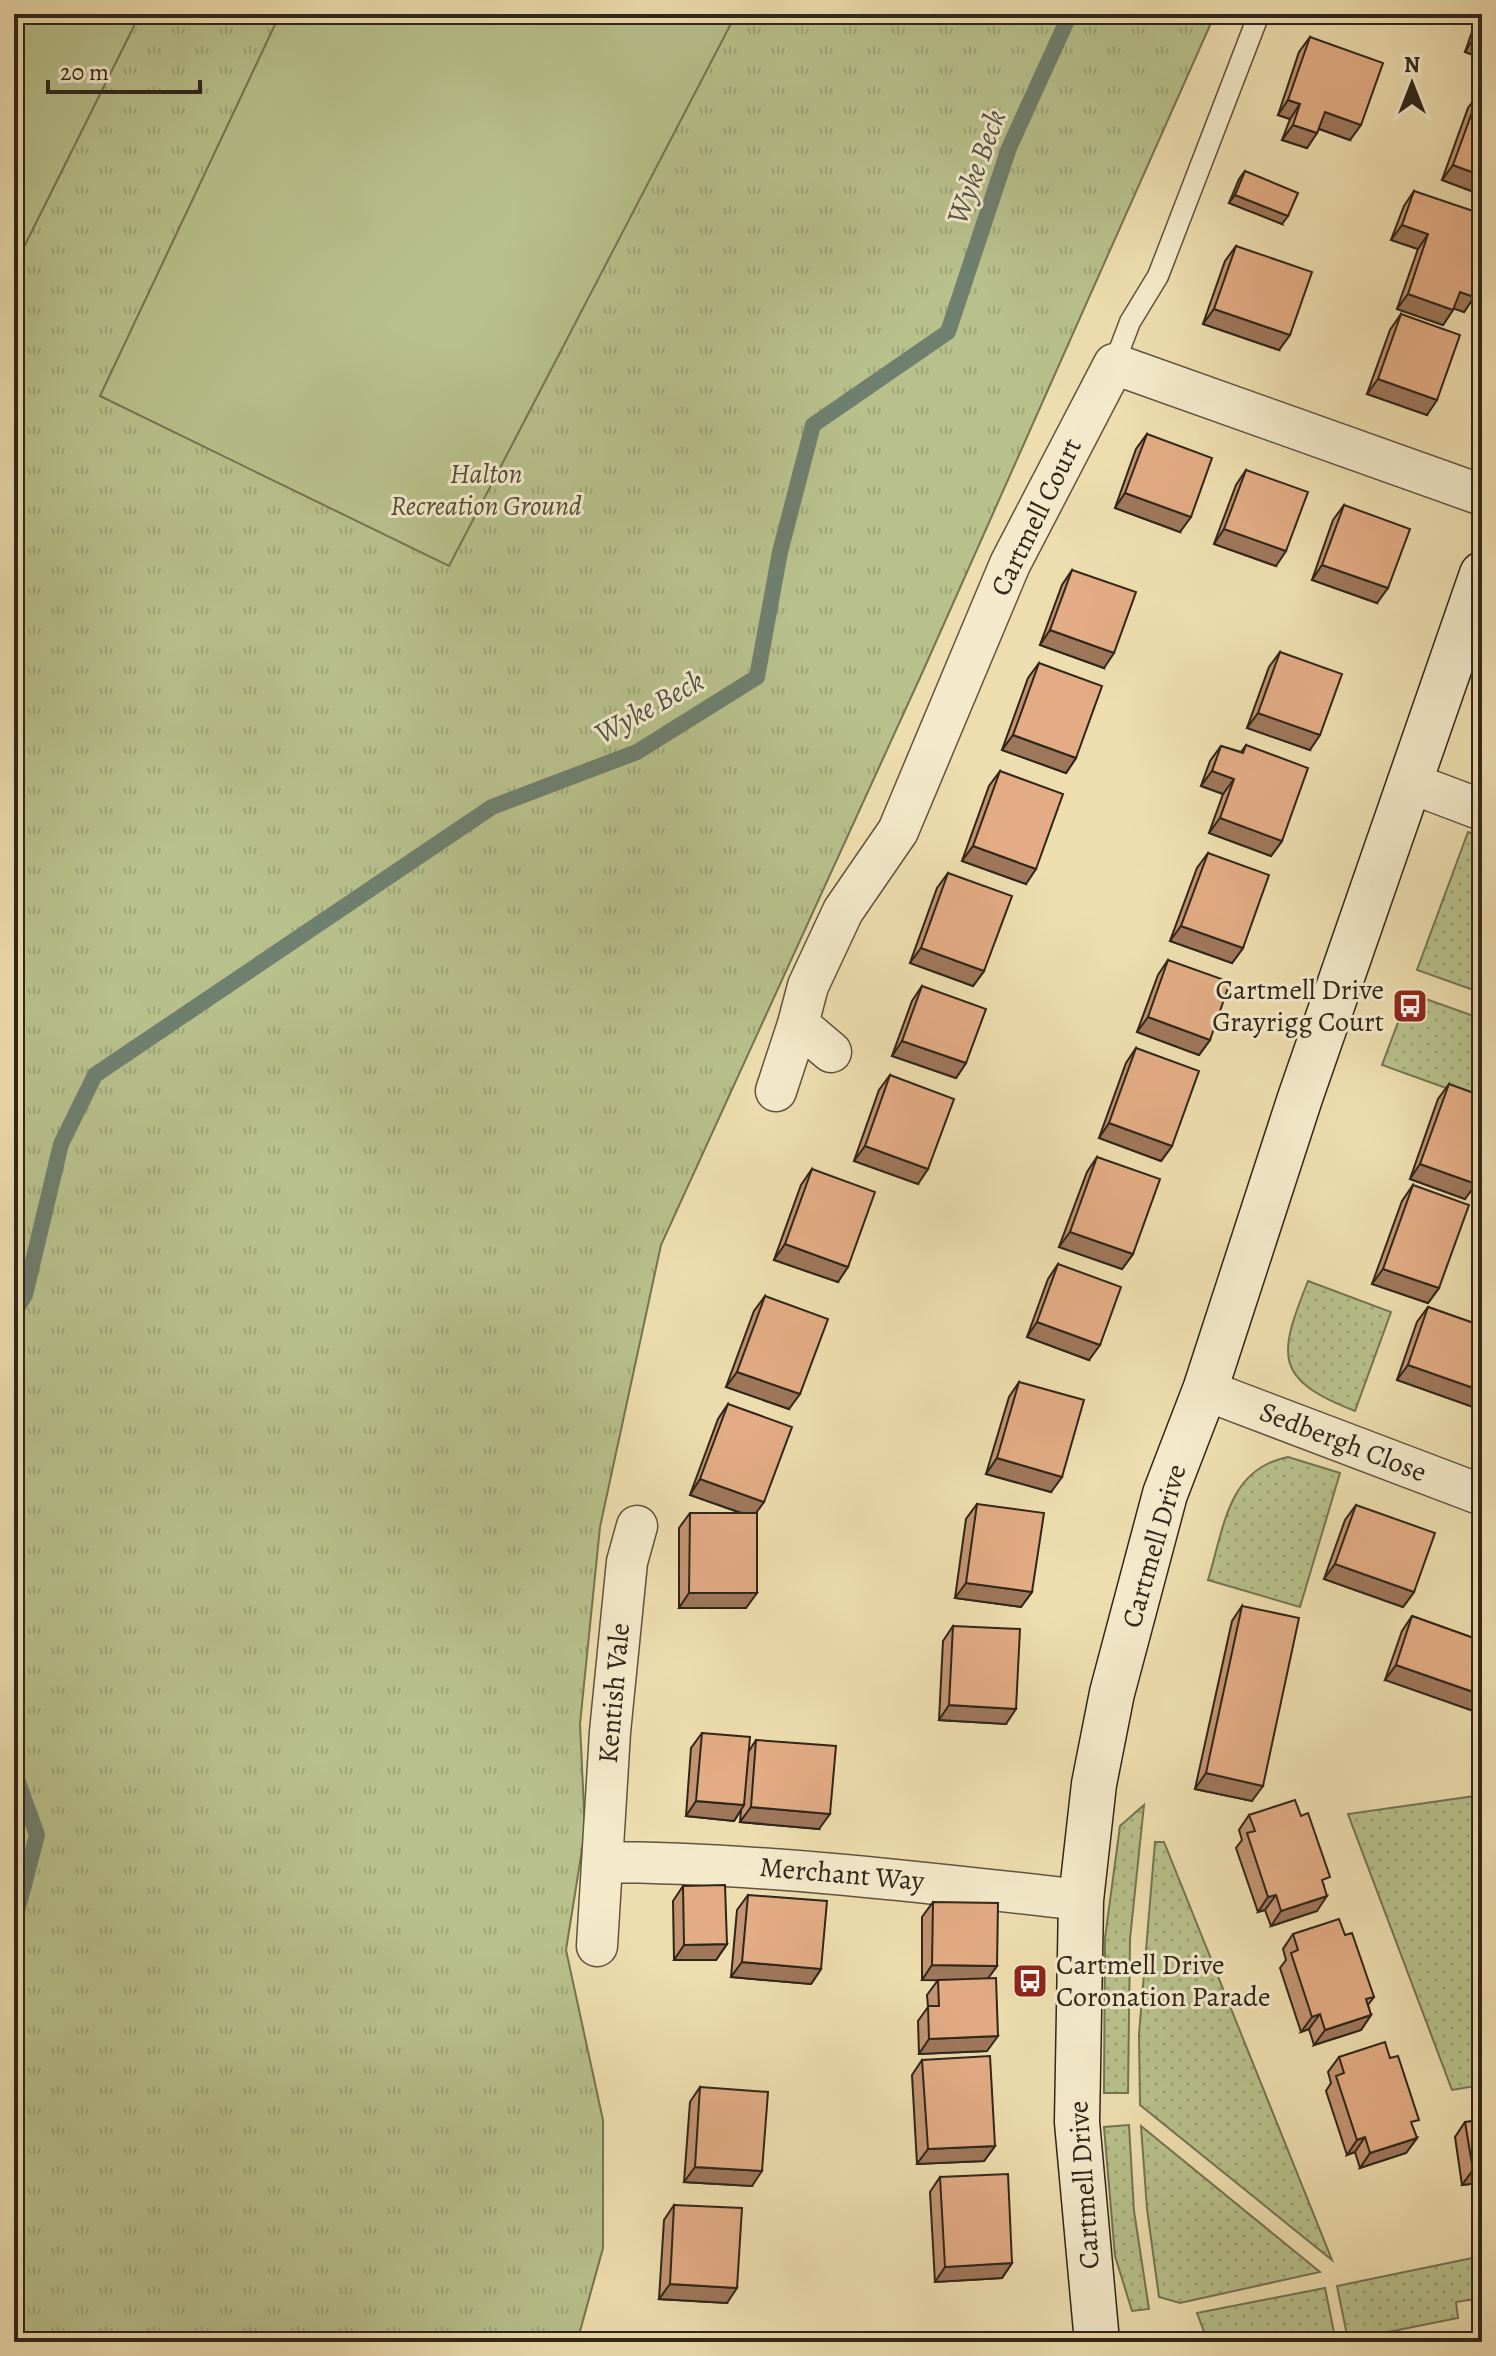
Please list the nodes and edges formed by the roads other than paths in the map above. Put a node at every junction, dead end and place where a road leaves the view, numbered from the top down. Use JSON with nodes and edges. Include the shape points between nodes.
{"nodes":[{"id":1,"x":1259,"y":14,"type":"edge"},
{"id":2,"x":1114,"y":364,"type":"junction"},
{"id":3,"x":1482,"y":495,"type":"edge"},
{"id":4,"x":1482,"y":574,"type":"edge"},
{"id":5,"x":1408,"y":782,"type":"junction"},
{"id":6,"x":1482,"y":810,"type":"edge"},
{"id":7,"x":798,"y":1024,"type":"junction"},
{"id":8,"x":831,"y":1052,"type":"dead end"},
{"id":9,"x":776,"y":1091,"type":"dead end"},
{"id":10,"x":1205,"y":1390,"type":"junction"},
{"id":11,"x":1482,"y":1495,"type":"edge"},
{"id":12,"x":637,"y":1526,"type":"dead end"},
{"id":13,"x":602,"y":1862,"type":"junction"},
{"id":14,"x":1081,"y":1900,"type":"junction"},
{"id":15,"x":597,"y":1946,"type":"dead end"},
{"id":16,"x":1097,"y":2342,"type":"edge"}],
"edges":[{"from":1,"to":2,"type":"lane","via":[[1158,276],[1130,322]]},
{"from":2,"to":3,"type":"street"},
{"from":2,"to":7,"type":"street","name":"Cartmell Court","via":[[1010,564],[898,831],[843,911],[808,986]]},
{"from":4,"to":5,"type":"street","name":"Cartmell Drive"},
{"from":5,"to":6,"type":"street"},
{"from":5,"to":10,"type":"street","name":"Cartmell Drive"},
{"from":7,"to":8,"type":"street"},
{"from":7,"to":9,"type":"street","name":"Cartmell Court"},
{"from":10,"to":11,"type":"street","name":"Sedbergh Close"},
{"from":10,"to":14,"type":"street","name":"Cartmell Drive","via":[[1165,1494],[1112,1693],[1094,1784]]},
{"from":12,"to":13,"type":"street","name":"Kentish Vale","via":[[627,1562]]},
{"from":13,"to":14,"type":"street","name":"Merchant Way","via":[[856,1874]]},
{"from":13,"to":15,"type":"street","name":"Kentish Vale"},
{"from":14,"to":16,"type":"street","name":"Cartmell Drive","via":[[1077,2122]]}]}
